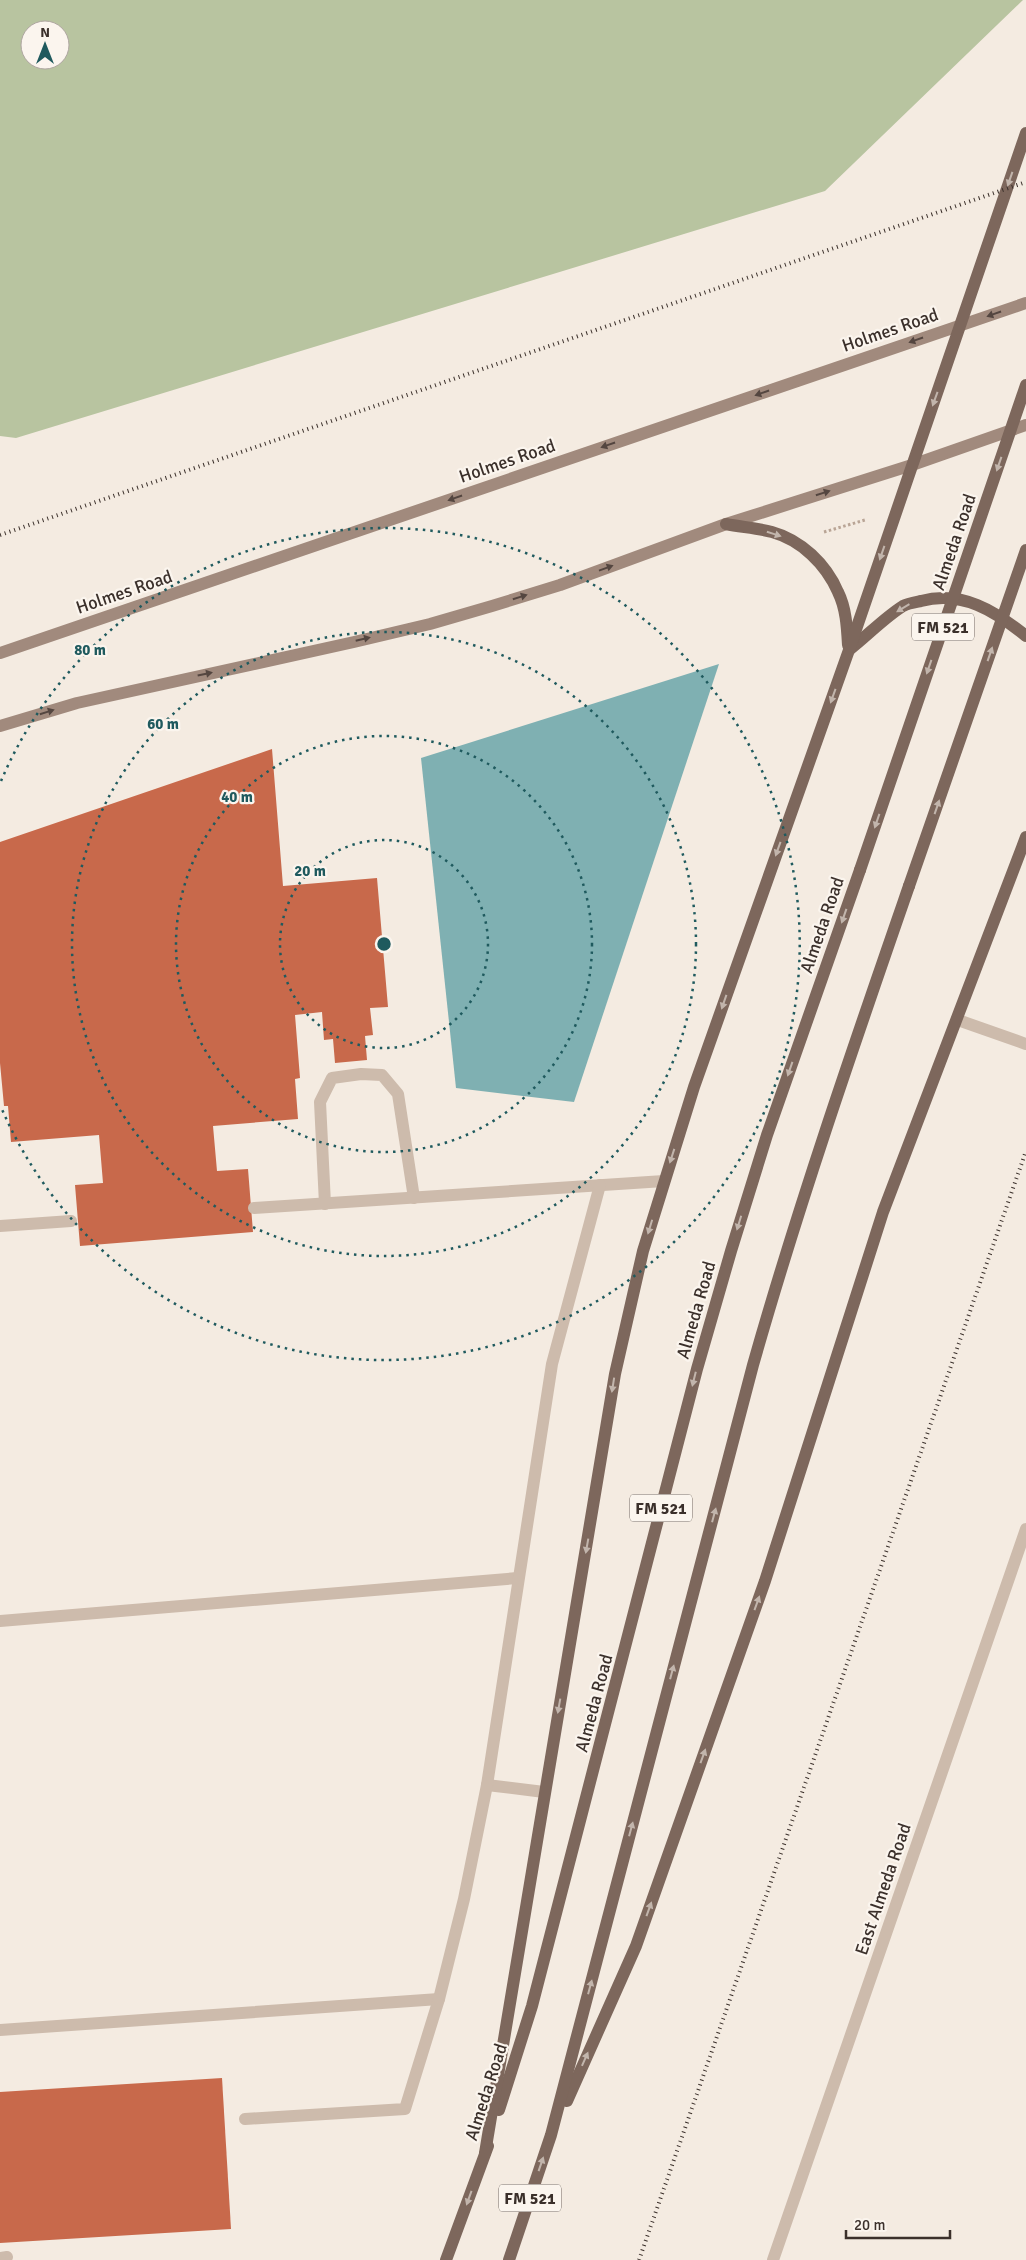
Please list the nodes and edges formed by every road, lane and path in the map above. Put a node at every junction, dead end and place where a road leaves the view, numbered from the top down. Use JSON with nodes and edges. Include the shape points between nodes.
{"nodes":[{"id":1,"x":1026,"y":133,"type":"edge"},
{"id":2,"x":1026,"y":303,"type":"edge"},
{"id":3,"x":962,"y":324,"type":"junction"},
{"id":4,"x":1026,"y":385,"type":"edge"},
{"id":5,"x":1026,"y":425,"type":"edge"},
{"id":6,"x":912,"y":465,"type":"junction"},
{"id":7,"x":859,"y":516,"type":"dead end"},
{"id":8,"x":864,"y":520,"type":"dead end"},
{"id":9,"x":856,"y":522,"type":"junction"},
{"id":10,"x":726,"y":524,"type":"junction"},
{"id":11,"x":824,"y":532,"type":"dead end"},
{"id":12,"x":1026,"y":550,"type":"edge"},
{"id":13,"x":1026,"y":636,"type":"edge"},
{"id":14,"x":849,"y":650,"type":"junction"},
{"id":15,"x":0,"y":654,"type":"edge"},
{"id":16,"x":0,"y":726,"type":"edge"},
{"id":17,"x":1026,"y":837,"type":"edge"},
{"id":18,"x":958,"y":1020,"type":"junction"},
{"id":19,"x":1026,"y":1044,"type":"edge"},
{"id":20,"x":664,"y":1181,"type":"junction"},
{"id":21,"x":600,"y":1185,"type":"junction"},
{"id":22,"x":414,"y":1198,"type":"junction"},
{"id":23,"x":326,"y":1204,"type":"junction"},
{"id":24,"x":254,"y":1208,"type":"dead end"},
{"id":25,"x":72,"y":1221,"type":"dead end"},
{"id":26,"x":0,"y":1226,"type":"edge"},
{"id":27,"x":1026,"y":1529,"type":"edge"},
{"id":28,"x":518,"y":1578,"type":"junction"},
{"id":29,"x":0,"y":1621,"type":"edge"},
{"id":30,"x":487,"y":1785,"type":"junction"},
{"id":31,"x":544,"y":1792,"type":"junction"},
{"id":32,"x":439,"y":1999,"type":"junction"},
{"id":33,"x":0,"y":2030,"type":"edge"},
{"id":34,"x":246,"y":2119,"type":"dead end"},
{"id":35,"x":551,"y":2135,"type":"junction"},
{"id":36,"x":485,"y":2153,"type":"junction"},
{"id":37,"x":446,"y":2260,"type":"edge"},
{"id":38,"x":509,"y":2260,"type":"edge"},
{"id":39,"x":773,"y":2260,"type":"edge"}],
"edges":[{"from":1,"to":3,"type":"main road","one_way":true},
{"from":2,"to":3,"type":"main road","name":"Holmes Road","one_way":true},
{"from":3,"to":6,"type":"main road","one_way":true},
{"from":3,"to":15,"type":"main road","name":"Holmes Road","one_way":true},
{"from":4,"to":36,"type":"main road","name":"Almeda Road","number":"FM 521","one_way":true,"bridge":true,"via":[[767,1134],[731,1251],[532,2006]]},
{"from":5,"to":6,"type":"main road"},
{"from":10,"to":6,"type":"main road","one_way":true},
{"from":6,"to":14,"type":"main road","one_way":true},
{"from":7,"to":9,"type":"path"},
{"from":8,"to":9,"type":"path"},
{"from":9,"to":11,"type":"path"},
{"from":10,"to":14,"type":"main road","one_way":true,"via":[[772,532],[809,552],[838,592],[846,619]]},
{"from":16,"to":10,"type":"main road","one_way":true,"via":[[76,703],[430,624],[560,585]]},
{"from":35,"to":12,"type":"main road","number":"FM 521","one_way":true,"bridge":true,"via":[[779,1273],[839,1087]]},
{"from":13,"to":14,"type":"main road","one_way":true,"via":[[980,605],[936,597],[904,605]]},
{"from":14,"to":20,"type":"main road","one_way":true,"via":[[694,1087]]},
{"from":17,"to":18,"type":"main road"},
{"from":18,"to":19,"type":"street"},
{"from":35,"to":18,"type":"main road","one_way":true,"via":[[636,1946],[765,1581],[883,1212]]},
{"from":20,"to":21,"type":"street"},
{"from":20,"to":31,"type":"main road","one_way":true,"via":[[643,1251],[615,1374]]},
{"from":21,"to":22,"type":"street"},
{"from":21,"to":28,"type":"street","via":[[552,1364]]},
{"from":22,"to":23,"type":"street"},
{"from":22,"to":23,"type":"street","via":[[398,1094],[382,1075],[361,1074],[332,1078],[320,1102]]},
{"from":23,"to":24,"type":"street"},
{"from":25,"to":26,"type":"street"},
{"from":27,"to":39,"type":"street","name":"East Almeda Road"},
{"from":28,"to":29,"type":"street"},
{"from":28,"to":30,"type":"street"},
{"from":30,"to":31,"type":"street"},
{"from":30,"to":32,"type":"street","via":[[464,1899]]},
{"from":31,"to":36,"type":"main road"},
{"from":32,"to":33,"type":"street"},
{"from":32,"to":34,"type":"street","via":[[405,2109]]},
{"from":38,"to":35,"type":"main road","number":"FM 521","one_way":true},
{"from":36,"to":37,"type":"main road","name":"Almeda Road","number":"FM 521","one_way":true}]}
